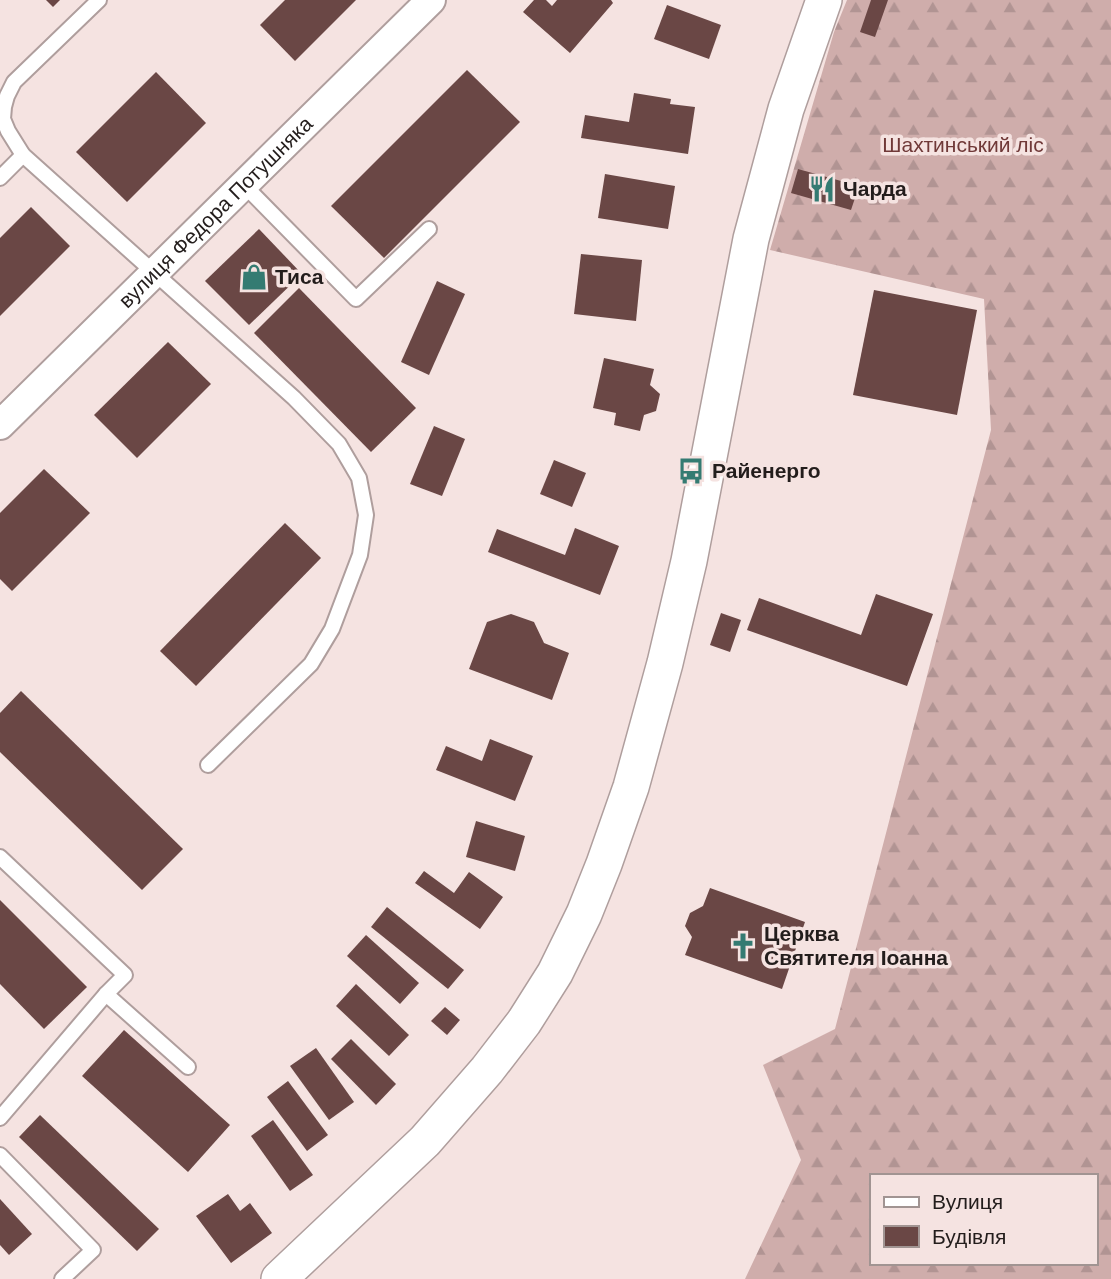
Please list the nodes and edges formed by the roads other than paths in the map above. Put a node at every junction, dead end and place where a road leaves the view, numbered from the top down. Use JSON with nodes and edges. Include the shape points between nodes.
{"nodes":[{"id":1,"x":99,"y":0,"type":"edge"},
{"id":2,"x":431,"y":0,"type":"edge"},
{"id":3,"x":822,"y":1,"type":"edge"},
{"id":4,"x":23,"y":155,"type":"junction"},
{"id":5,"x":0,"y":178,"type":"edge"},
{"id":6,"x":244,"y":185,"type":"junction"},
{"id":7,"x":429,"y":229,"type":"dead end"},
{"id":8,"x":155,"y":272,"type":"junction"},
{"id":9,"x":0,"y":425,"type":"edge"},
{"id":10,"x":208,"y":765,"type":"dead end"},
{"id":11,"x":0,"y":857,"type":"edge"},
{"id":12,"x":106,"y":994,"type":"junction"},
{"id":13,"x":188,"y":1067,"type":"dead end"},
{"id":14,"x":0,"y":1118,"type":"edge"},
{"id":15,"x":0,"y":1155,"type":"edge"},
{"id":16,"x":62,"y":1279,"type":"edge"},
{"id":17,"x":279,"y":1279,"type":"edge"}],
"edges":[{"from":1,"to":4,"type":"lane","via":[[15,82],[7,96],[3,119]]},
{"from":2,"to":6,"type":"street","name":"вулиця Федора Потушняка"},
{"from":3,"to":17,"type":"street","via":[[786,108],[751,239],[692,549],[665,663],[631,787],[584,914],[555,973],[487,1070],[425,1141]]},
{"from":4,"to":5,"type":"lane"},
{"from":4,"to":8,"type":"lane"},
{"from":6,"to":7,"type":"lane","via":[[356,299]]},
{"from":6,"to":8,"type":"street","name":"вулиця Федора Потушняка"},
{"from":8,"to":9,"type":"street","name":"вулиця Федора Потушняка"},
{"from":8,"to":10,"type":"lane","via":[[339,444],[359,478],[366,515],[360,555],[331,629],[311,664]]},
{"from":11,"to":12,"type":"lane","via":[[125,975]]},
{"from":12,"to":13,"type":"lane"},
{"from":12,"to":14,"type":"lane"},
{"from":15,"to":16,"type":"lane","via":[[93,1250]]}]}
